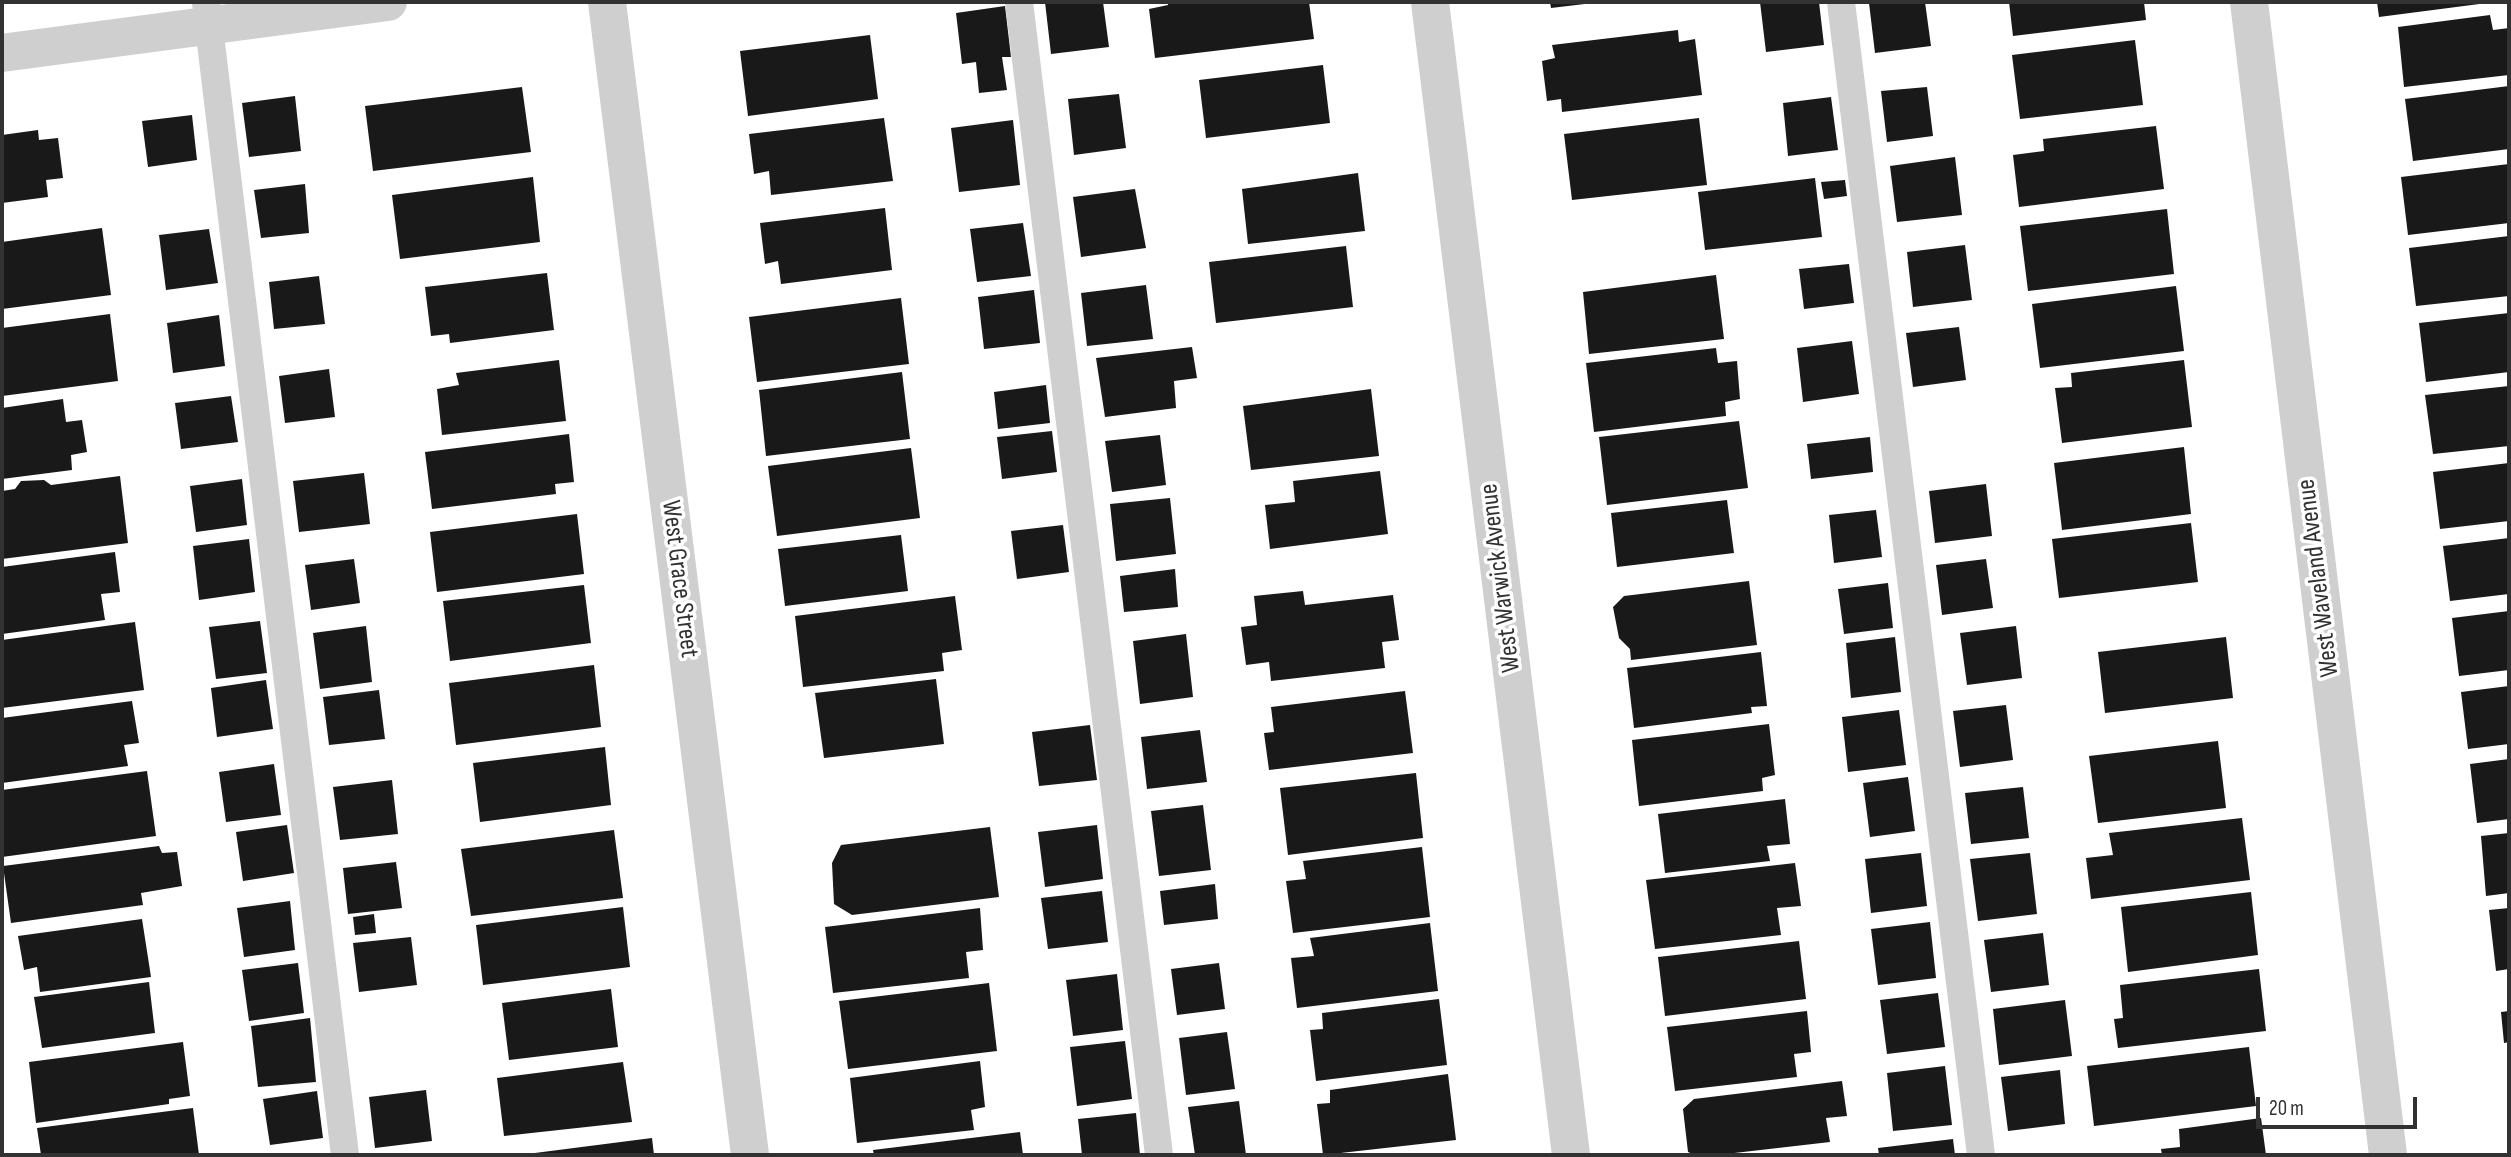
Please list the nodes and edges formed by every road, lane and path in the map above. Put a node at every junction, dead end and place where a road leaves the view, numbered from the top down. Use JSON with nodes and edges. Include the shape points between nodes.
{"nodes":[{"id":1,"x":388,"y":2,"type":"edge"},
{"id":2,"x":607,"y":2,"type":"edge"},
{"id":3,"x":1019,"y":2,"type":"edge"},
{"id":4,"x":1430,"y":2,"type":"edge"},
{"id":5,"x":1841,"y":2,"type":"edge"},
{"id":6,"x":2249,"y":2,"type":"edge"},
{"id":7,"x":207,"y":14,"type":"edge"},
{"id":8,"x":2,"y":53,"type":"edge"},
{"id":9,"x":345,"y":1155,"type":"edge"},
{"id":10,"x":750,"y":1155,"type":"edge"},
{"id":11,"x":1159,"y":1155,"type":"edge"},
{"id":12,"x":1571,"y":1155,"type":"edge"},
{"id":13,"x":1980,"y":1155,"type":"edge"},
{"id":14,"x":2388,"y":1155,"type":"edge"}],
"edges":[{"from":1,"to":7,"type":"street"},
{"from":2,"to":10,"type":"street","name":"West Grace Street"},
{"from":3,"to":11,"type":"lane"},
{"from":4,"to":12,"type":"street","name":"West Warwick Avenue"},
{"from":5,"to":13,"type":"lane"},
{"from":6,"to":14,"type":"street","name":"West Waveland Avenue"},
{"from":7,"to":8,"type":"street"},
{"from":7,"to":9,"type":"lane"}]}
